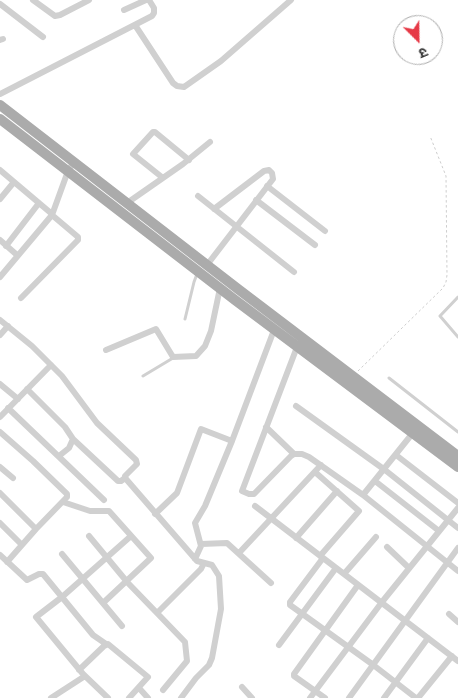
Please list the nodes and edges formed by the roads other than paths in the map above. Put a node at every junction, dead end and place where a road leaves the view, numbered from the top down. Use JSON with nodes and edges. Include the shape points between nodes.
{"nodes":[{"id":1,"x":33,"y":0,"type":"edge"},
{"id":2,"x":89,"y":0,"type":"edge"},
{"id":3,"x":147,"y":0,"type":"edge"},
{"id":4,"x":291,"y":0,"type":"edge"},
{"id":5,"x":0,"y":4,"type":"edge"},
{"id":6,"x":124,"y":10,"type":"dead end"},
{"id":7,"x":135,"y":25,"type":"junction"},
{"id":8,"x":43,"y":37,"type":"dead end"},
{"id":9,"x":0,"y":94,"type":"edge"},
{"id":10,"x":0,"y":105,"type":"edge"},
{"id":11,"x":2,"y":124,"type":"edge"},
{"id":12,"x":210,"y":142,"type":"dead end"},
{"id":13,"x":189,"y":160,"type":"junction"},
{"id":14,"x":71,"y":167,"type":"junction"},
{"id":15,"x":0,"y":170,"type":"edge"},
{"id":16,"x":163,"y":178,"type":"junction"},
{"id":17,"x":14,"y":182,"type":"junction"},
{"id":18,"x":267,"y":186,"type":"junction"},
{"id":19,"x":198,"y":196,"type":"dead end"},
{"id":20,"x":0,"y":199,"type":"edge"},
{"id":21,"x":256,"y":200,"type":"junction"},
{"id":22,"x":39,"y":202,"type":"junction"},
{"id":23,"x":127,"y":203,"type":"junction"},
{"id":24,"x":214,"y":209,"type":"junction"},
{"id":25,"x":52,"y":214,"type":"junction"},
{"id":26,"x":236,"y":227,"type":"junction"},
{"id":27,"x":325,"y":232,"type":"dead end"},
{"id":28,"x":0,"y":240,"type":"edge"},
{"id":29,"x":315,"y":245,"type":"dead end"},
{"id":30,"x":6,"y":246,"type":"junction"},
{"id":31,"x":17,"y":255,"type":"junction"},
{"id":32,"x":207,"y":265,"type":"junction"},
{"id":33,"x":198,"y":272,"type":"junction"},
{"id":34,"x":294,"y":272,"type":"dead end"},
{"id":35,"x":0,"y":277,"type":"edge"},
{"id":36,"x":220,"y":288,"type":"junction"},
{"id":37,"x":458,"y":297,"type":"edge"},
{"id":38,"x":22,"y":298,"type":"dead end"},
{"id":39,"x":185,"y":319,"type":"dead end"},
{"id":40,"x":0,"y":320,"type":"edge"},
{"id":41,"x":8,"y":326,"type":"junction"},
{"id":42,"x":274,"y":330,"type":"junction"},
{"id":43,"x":0,"y":335,"type":"edge"},
{"id":44,"x":458,"y":337,"type":"edge"},
{"id":45,"x":297,"y":347,"type":"junction"},
{"id":46,"x":106,"y":350,"type":"dead end"},
{"id":47,"x":173,"y":357,"type":"junction"},
{"id":48,"x":51,"y":365,"type":"junction"},
{"id":49,"x":143,"y":376,"type":"dead end"},
{"id":50,"x":389,"y":378,"type":"dead end"},
{"id":51,"x":0,"y":384,"type":"edge"},
{"id":52,"x":27,"y":389,"type":"junction"},
{"id":53,"x":18,"y":399,"type":"junction"},
{"id":54,"x":296,"y":406,"type":"dead end"},
{"id":55,"x":8,"y":408,"type":"junction"},
{"id":56,"x":0,"y":417,"type":"edge"},
{"id":57,"x":266,"y":427,"type":"junction"},
{"id":58,"x":0,"y":432,"type":"edge"},
{"id":59,"x":458,"y":432,"type":"edge"},
{"id":60,"x":412,"y":434,"type":"junction"},
{"id":61,"x":73,"y":438,"type":"junction"},
{"id":62,"x":232,"y":442,"type":"junction"},
{"id":63,"x":294,"y":454,"type":"junction"},
{"id":64,"x":396,"y":455,"type":"junction"},
{"id":65,"x":59,"y":456,"type":"junction"},
{"id":66,"x":458,"y":456,"type":"edge"},
{"id":67,"x":321,"y":465,"type":"junction"},
{"id":68,"x":0,"y":467,"type":"edge"},
{"id":69,"x":458,"y":467,"type":"edge"},
{"id":70,"x":385,"y":470,"type":"junction"},
{"id":71,"x":315,"y":472,"type":"junction"},
{"id":72,"x":12,"y":478,"type":"dead end"},
{"id":73,"x":125,"y":478,"type":"junction"},
{"id":74,"x":375,"y":481,"type":"junction"},
{"id":75,"x":337,"y":491,"type":"junction"},
{"id":76,"x":0,"y":493,"type":"edge"},
{"id":77,"x":363,"y":496,"type":"junction"},
{"id":78,"x":104,"y":500,"type":"dead end"},
{"id":79,"x":63,"y":502,"type":"junction"},
{"id":80,"x":458,"y":503,"type":"edge"},
{"id":81,"x":255,"y":506,"type":"dead end"},
{"id":82,"x":458,"y":508,"type":"edge"},
{"id":83,"x":155,"y":514,"type":"junction"},
{"id":84,"x":271,"y":519,"type":"junction"},
{"id":85,"x":449,"y":519,"type":"junction"},
{"id":86,"x":0,"y":523,"type":"edge"},
{"id":87,"x":36,"y":528,"type":"junction"},
{"id":88,"x":458,"y":528,"type":"edge"},
{"id":89,"x":439,"y":531,"type":"junction"},
{"id":90,"x":88,"y":536,"type":"dead end"},
{"id":91,"x":131,"y":536,"type":"junction"},
{"id":92,"x":376,"y":537,"type":"dead end"},
{"id":93,"x":296,"y":538,"type":"junction"},
{"id":94,"x":201,"y":544,"type":"junction"},
{"id":95,"x":22,"y":545,"type":"junction"},
{"id":96,"x":428,"y":546,"type":"junction"},
{"id":97,"x":386,"y":547,"type":"dead end"},
{"id":98,"x":458,"y":548,"type":"edge"},
{"id":99,"x":239,"y":553,"type":"junction"},
{"id":100,"x":62,"y":554,"type":"dead end"},
{"id":101,"x":0,"y":555,"type":"edge"},
{"id":102,"x":322,"y":557,"type":"junction"},
{"id":103,"x":108,"y":558,"type":"junction"},
{"id":104,"x":195,"y":559,"type":"junction"},
{"id":105,"x":7,"y":562,"type":"junction"},
{"id":106,"x":447,"y":562,"type":"junction"},
{"id":107,"x":202,"y":563,"type":"junction"},
{"id":108,"x":336,"y":568,"type":"junction"},
{"id":109,"x":409,"y":568,"type":"junction"},
{"id":110,"x":458,"y":570,"type":"edge"},
{"id":111,"x":344,"y":574,"type":"junction"},
{"id":112,"x":83,"y":579,"type":"junction"},
{"id":113,"x":126,"y":580,"type":"junction"},
{"id":114,"x":272,"y":583,"type":"dead end"},
{"id":115,"x":358,"y":585,"type":"junction"},
{"id":116,"x":62,"y":597,"type":"junction"},
{"id":117,"x":382,"y":602,"type":"junction"},
{"id":118,"x":103,"y":603,"type":"junction"},
{"id":119,"x":157,"y":614,"type":"junction"},
{"id":120,"x":301,"y":614,"type":"junction"},
{"id":121,"x":449,"y":614,"type":"dead end"},
{"id":122,"x":404,"y":620,"type":"junction"},
{"id":123,"x":458,"y":622,"type":"edge"},
{"id":124,"x":122,"y":626,"type":"dead end"},
{"id":125,"x":325,"y":630,"type":"junction"},
{"id":126,"x":428,"y":638,"type":"junction"},
{"id":127,"x":106,"y":644,"type":"junction"},
{"id":128,"x":279,"y":645,"type":"dead end"},
{"id":129,"x":348,"y":647,"type":"junction"},
{"id":130,"x":455,"y":658,"type":"edge"},
{"id":131,"x":372,"y":664,"type":"junction"},
{"id":132,"x":79,"y":670,"type":"junction"},
{"id":133,"x":84,"y":676,"type":"junction"},
{"id":134,"x":395,"y":682,"type":"junction"},
{"id":135,"x":242,"y":687,"type":"dead end"},
{"id":136,"x":138,"y":688,"type":"junction"},
{"id":137,"x":163,"y":690,"type":"dead end"},
{"id":138,"x":315,"y":691,"type":"junction"},
{"id":139,"x":183,"y":697,"type":"edge"},
{"id":140,"x":51,"y":698,"type":"edge"},
{"id":141,"x":108,"y":698,"type":"edge"},
{"id":142,"x":129,"y":698,"type":"edge"},
{"id":143,"x":148,"y":698,"type":"edge"},
{"id":144,"x":252,"y":698,"type":"edge"},
{"id":145,"x":310,"y":698,"type":"edge"},
{"id":146,"x":326,"y":698,"type":"edge"},
{"id":147,"x":349,"y":698,"type":"edge"},
{"id":148,"x":384,"y":698,"type":"edge"},
{"id":149,"x":417,"y":698,"type":"edge"}],
"edges":[{"from":1,"to":2,"type":"street","via":[[55,16]]},
{"from":3,"to":6,"type":"street"},
{"from":3,"to":7,"type":"street","via":[[154,8],[154,14]]},
{"from":4,"to":7,"type":"street","via":[[221,61],[184,87],[173,83]]},
{"from":5,"to":8,"type":"street"},
{"from":7,"to":9,"type":"street"},
{"from":10,"to":14,"type":"main road"},
{"from":11,"to":14,"type":"main road"},
{"from":12,"to":13,"type":"street"},
{"from":13,"to":16,"type":"street"},
{"from":13,"to":16,"type":"street","via":[[153,132],[133,154]]},
{"from":14,"to":23,"type":"main road"},
{"from":14,"to":25,"type":"street"},
{"from":14,"to":33,"type":"main road"},
{"from":15,"to":17,"type":"street"},
{"from":16,"to":23,"type":"street"},
{"from":17,"to":20,"type":"street"},
{"from":17,"to":22,"type":"street"},
{"from":18,"to":21,"type":"street"},
{"from":18,"to":24,"type":"street","via":[[273,176],[269,170]]},
{"from":18,"to":27,"type":"street"},
{"from":19,"to":24,"type":"street"},
{"from":21,"to":26,"type":"street"},
{"from":21,"to":29,"type":"street"},
{"from":22,"to":25,"type":"street"},
{"from":22,"to":30,"type":"street"},
{"from":23,"to":32,"type":"main road"},
{"from":24,"to":26,"type":"street"},
{"from":25,"to":31,"type":"street"},
{"from":25,"to":38,"type":"street","via":[[78,240]]},
{"from":26,"to":32,"type":"street"},
{"from":26,"to":34,"type":"street"},
{"from":28,"to":30,"type":"street"},
{"from":30,"to":31,"type":"street"},
{"from":31,"to":35,"type":"street"},
{"from":32,"to":66,"type":"main road"},
{"from":33,"to":36,"type":"main road"},
{"from":33,"to":39,"type":"lane"},
{"from":36,"to":42,"type":"main road"},
{"from":36,"to":47,"type":"street","via":[[211,331],[198,354]]},
{"from":37,"to":44,"type":"lane","via":[[440,316]]},
{"from":40,"to":41,"type":"street"},
{"from":41,"to":43,"type":"street"},
{"from":41,"to":48,"type":"street"},
{"from":42,"to":45,"type":"main road"},
{"from":42,"to":62,"type":"street"},
{"from":45,"to":57,"type":"street"},
{"from":45,"to":60,"type":"main road"},
{"from":46,"to":47,"type":"street","via":[[156,329]]},
{"from":47,"to":49,"type":"lane"},
{"from":48,"to":52,"type":"street"},
{"from":48,"to":73,"type":"street","via":[[97,423],[137,462]]},
{"from":50,"to":59,"type":"lane"},
{"from":51,"to":53,"type":"street"},
{"from":52,"to":53,"type":"street"},
{"from":52,"to":61,"type":"street"},
{"from":53,"to":55,"type":"street"},
{"from":54,"to":70,"type":"street"},
{"from":55,"to":56,"type":"street"},
{"from":55,"to":65,"type":"street"},
{"from":57,"to":63,"type":"street"},
{"from":57,"to":63,"type":"street","via":[[243,492],[254,494]]},
{"from":58,"to":79,"type":"street","via":[[66,492]]},
{"from":60,"to":64,"type":"street"},
{"from":60,"to":69,"type":"main road"},
{"from":61,"to":65,"type":"street","via":[[69,448]]},
{"from":61,"to":73,"type":"street","via":[[118,481]]},
{"from":62,"to":83,"type":"street","via":[[201,429],[177,493]]},
{"from":62,"to":94,"type":"street","via":[[194,525]]},
{"from":63,"to":67,"type":"street","via":[[302,454]]},
{"from":64,"to":70,"type":"street"},
{"from":64,"to":80,"type":"street"},
{"from":65,"to":78,"type":"street"},
{"from":67,"to":71,"type":"street"},
{"from":67,"to":77,"type":"street"},
{"from":68,"to":72,"type":"street"},
{"from":70,"to":74,"type":"street"},
{"from":70,"to":85,"type":"street"},
{"from":71,"to":75,"type":"street"},
{"from":71,"to":84,"type":"street"},
{"from":73,"to":83,"type":"street"},
{"from":74,"to":77,"type":"street"},
{"from":74,"to":89,"type":"street"},
{"from":75,"to":93,"type":"street"},
{"from":75,"to":102,"type":"street","via":[[359,511]]},
{"from":76,"to":87,"type":"street"},
{"from":77,"to":96,"type":"street"},
{"from":79,"to":87,"type":"street"},
{"from":79,"to":91,"type":"street","via":[[90,512],[109,511]]},
{"from":81,"to":84,"type":"street"},
{"from":82,"to":85,"type":"street"},
{"from":83,"to":104,"type":"street"},
{"from":84,"to":93,"type":"street"},
{"from":84,"to":99,"type":"street"},
{"from":85,"to":88,"type":"street"},
{"from":85,"to":89,"type":"street"},
{"from":86,"to":95,"type":"street"},
{"from":87,"to":95,"type":"street"},
{"from":89,"to":96,"type":"street"},
{"from":90,"to":103,"type":"street"},
{"from":91,"to":103,"type":"street"},
{"from":91,"to":113,"type":"street","via":[[151,558]]},
{"from":92,"to":111,"type":"street"},
{"from":93,"to":102,"type":"street"},
{"from":94,"to":99,"type":"street","via":[[225,542]]},
{"from":94,"to":104,"type":"street"},
{"from":95,"to":105,"type":"street"},
{"from":96,"to":106,"type":"street"},
{"from":96,"to":109,"type":"street"},
{"from":97,"to":109,"type":"street"},
{"from":98,"to":106,"type":"street"},
{"from":99,"to":114,"type":"street"},
{"from":100,"to":112,"type":"street"},
{"from":101,"to":105,"type":"street"},
{"from":102,"to":108,"type":"street"},
{"from":102,"to":120,"type":"street","via":[[290,602]]},
{"from":103,"to":112,"type":"street"},
{"from":103,"to":113,"type":"street"},
{"from":104,"to":107,"type":"street"},
{"from":105,"to":116,"type":"street","via":[[27,580],[43,574]]},
{"from":106,"to":110,"type":"street"},
{"from":106,"to":122,"type":"street"},
{"from":107,"to":119,"type":"street","via":[[201,569]]},
{"from":107,"to":139,"type":"street","via":[[212,565],[219,576],[221,608],[211,662]]},
{"from":108,"to":111,"type":"street"},
{"from":108,"to":120,"type":"street"},
{"from":109,"to":117,"type":"street"},
{"from":111,"to":115,"type":"street"},
{"from":112,"to":116,"type":"street"},
{"from":112,"to":118,"type":"street"},
{"from":113,"to":118,"type":"street"},
{"from":113,"to":119,"type":"street"},
{"from":115,"to":117,"type":"street"},
{"from":115,"to":125,"type":"street"},
{"from":116,"to":127,"type":"street","via":[[93,635]]},
{"from":116,"to":132,"type":"street","via":[[36,617]]},
{"from":117,"to":122,"type":"street"},
{"from":117,"to":129,"type":"street"},
{"from":118,"to":124,"type":"street"},
{"from":119,"to":137,"type":"street","via":[[183,640],[188,658]]},
{"from":120,"to":125,"type":"street"},
{"from":120,"to":128,"type":"street"},
{"from":121,"to":123,"type":"street"},
{"from":122,"to":126,"type":"street"},
{"from":122,"to":131,"type":"street"},
{"from":125,"to":129,"type":"street"},
{"from":125,"to":138,"type":"street","via":[[294,674]]},
{"from":126,"to":130,"type":"street"},
{"from":126,"to":134,"type":"street"},
{"from":127,"to":132,"type":"street"},
{"from":127,"to":136,"type":"street","via":[[146,675],[147,679]]},
{"from":129,"to":131,"type":"street"},
{"from":129,"to":138,"type":"street"},
{"from":130,"to":149,"type":"street"},
{"from":131,"to":134,"type":"street"},
{"from":131,"to":147,"type":"street"},
{"from":132,"to":133,"type":"street"},
{"from":133,"to":140,"type":"street"},
{"from":133,"to":141,"type":"street"},
{"from":134,"to":148,"type":"street"},
{"from":134,"to":149,"type":"street"},
{"from":135,"to":144,"type":"street"},
{"from":136,"to":142,"type":"street"},
{"from":136,"to":143,"type":"street"},
{"from":138,"to":145,"type":"street"},
{"from":138,"to":146,"type":"street"}]}
